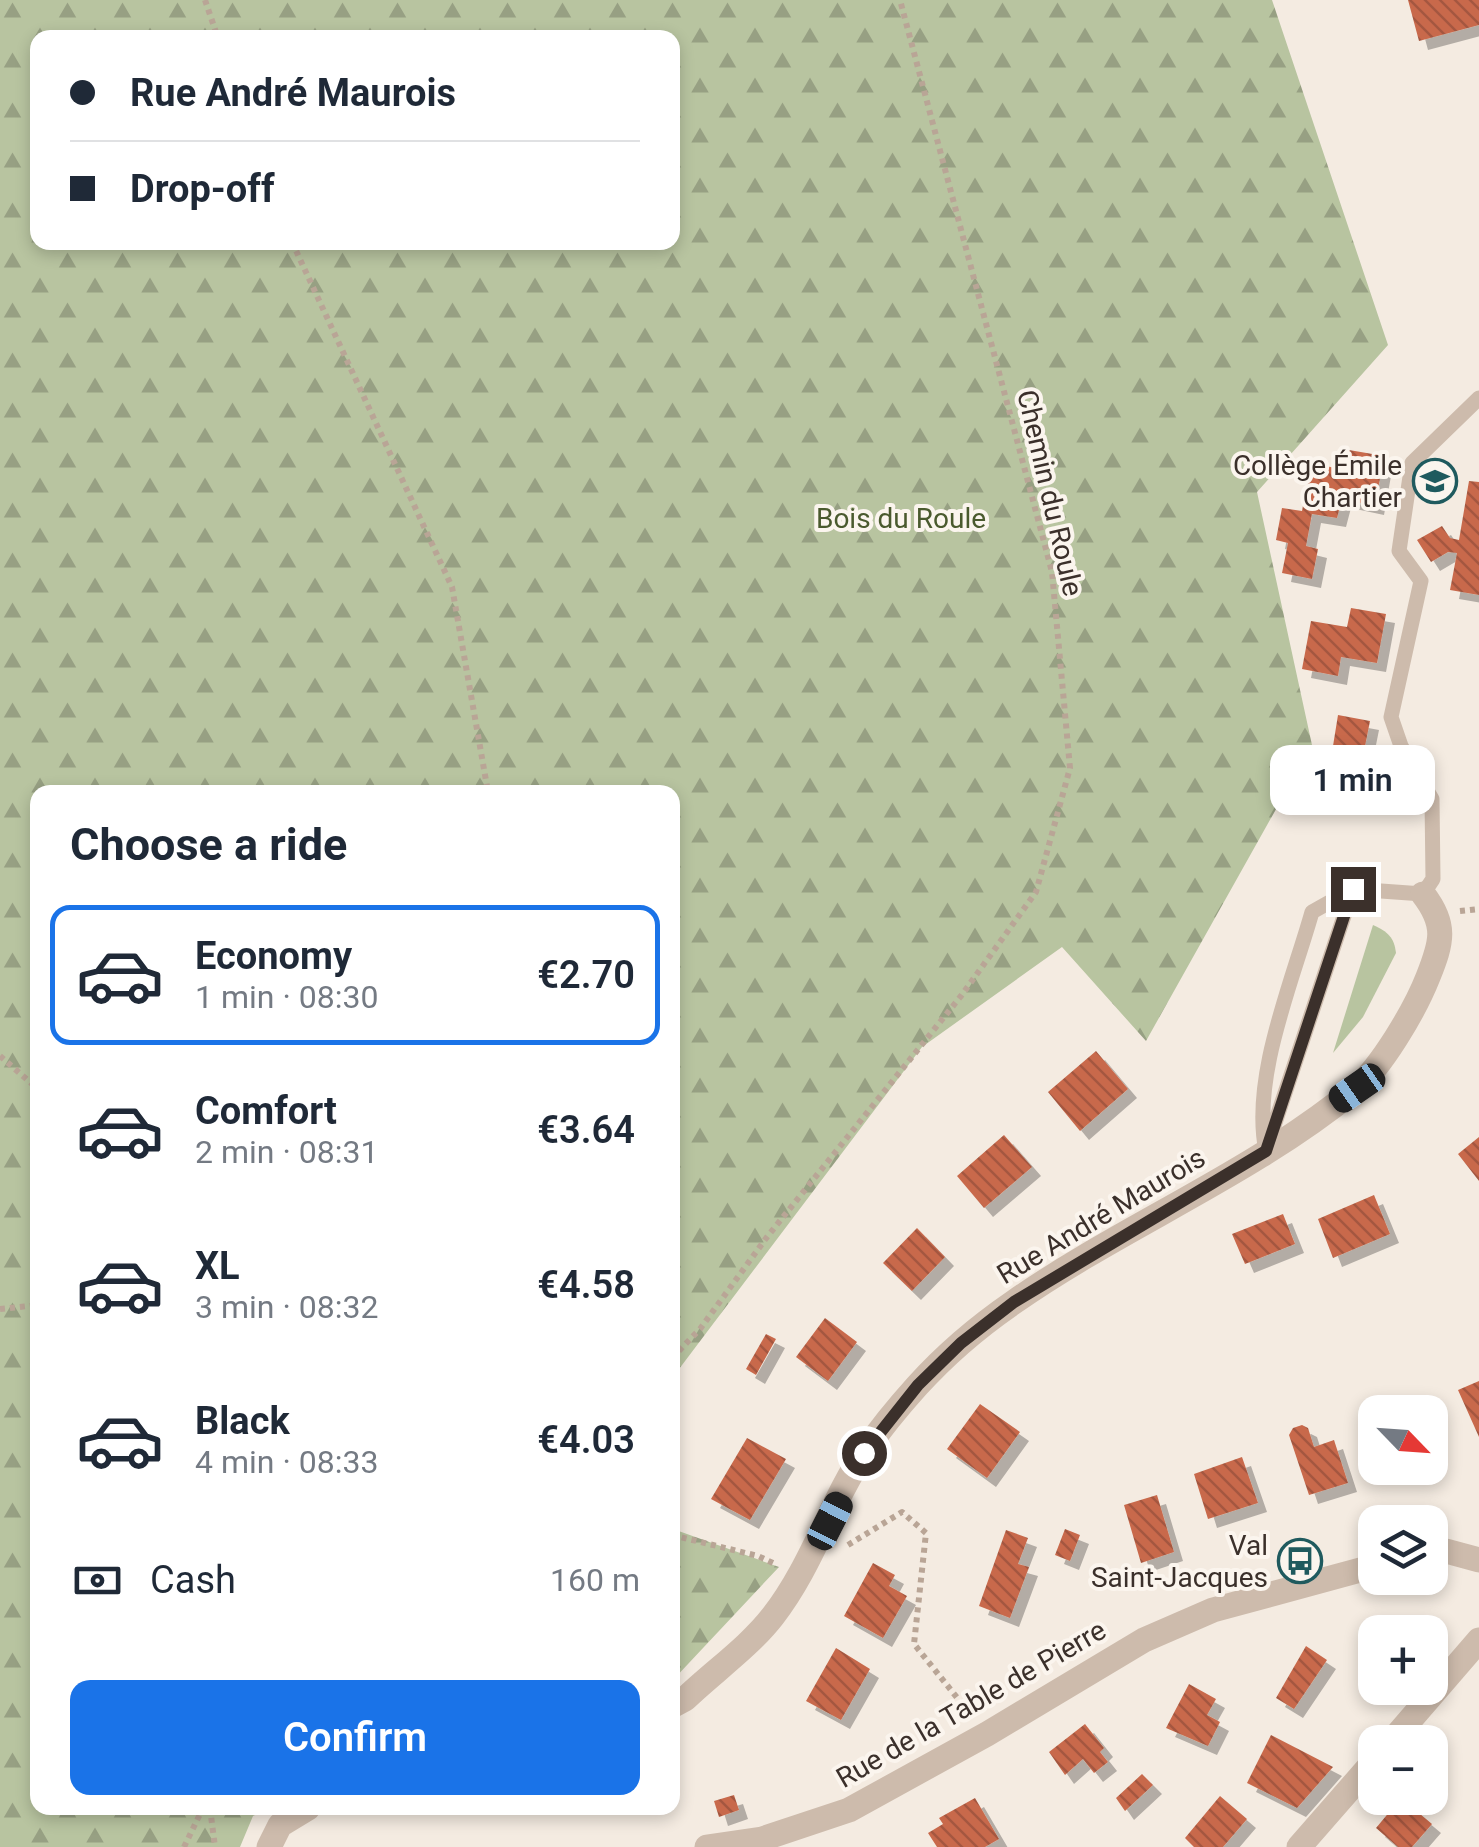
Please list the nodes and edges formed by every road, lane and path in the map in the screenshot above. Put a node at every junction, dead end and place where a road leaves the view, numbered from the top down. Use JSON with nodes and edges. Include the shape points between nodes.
{"nodes":[{"id":1,"x":205,"y":0,"type":"edge"},
{"id":2,"x":900,"y":0,"type":"edge"},
{"id":3,"x":215,"y":30,"type":"edge"},
{"id":4,"x":296,"y":250,"type":"edge"},
{"id":5,"x":1479,"y":398,"type":"edge"},
{"id":6,"x":487,"y":785,"type":"edge"},
{"id":7,"x":1353,"y":889,"type":"junction"},
{"id":8,"x":1423,"y":894,"type":"junction"},
{"id":9,"x":0,"y":1056,"type":"edge"},
{"id":10,"x":30,"y":1082,"type":"edge"},
{"id":11,"x":1266,"y":1151,"type":"junction"},
{"id":12,"x":30,"y":1306,"type":"edge"},
{"id":13,"x":0,"y":1310,"type":"edge"},
{"id":14,"x":680,"y":1350,"type":"edge"},
{"id":15,"x":680,"y":1537,"type":"edge"},
{"id":16,"x":843,"y":1548,"type":"dead end"},
{"id":17,"x":1448,"y":1552,"type":"edge"},
{"id":18,"x":1479,"y":1560,"type":"edge"},
{"id":19,"x":1358,"y":1571,"type":"edge"},
{"id":20,"x":799,"y":1575,"type":"junction"},
{"id":21,"x":1479,"y":1640,"type":"edge"},
{"id":22,"x":680,"y":1702,"type":"edge"},
{"id":23,"x":1406,"y":1725,"type":"edge"},
{"id":24,"x":987,"y":1734,"type":"junction"},
{"id":25,"x":1358,"y":1779,"type":"edge"},
{"id":26,"x":202,"y":1815,"type":"edge"},
{"id":27,"x":208,"y":1815,"type":"edge"},
{"id":28,"x":296,"y":1815,"type":"edge"},
{"id":29,"x":788,"y":1839,"type":"edge"},
{"id":30,"x":184,"y":1847,"type":"edge"},
{"id":31,"x":215,"y":1847,"type":"edge"},
{"id":32,"x":270,"y":1847,"type":"edge"},
{"id":33,"x":707,"y":1847,"type":"edge"},
{"id":34,"x":1299,"y":1847,"type":"edge"}],
"edges":[{"from":1,"to":3,"type":"path"},
{"from":2,"to":14,"type":"path","name":"Chemin du Roule","via":[[1052,572],[1070,768],[1036,892]]},
{"from":4,"to":6,"type":"path","via":[[452,587]]},
{"from":5,"to":8,"type":"lane","via":[[1412,463],[1399,550],[1420,582],[1391,717],[1432,799],[1433,879]]},
{"from":7,"to":8,"type":"lane"},
{"from":7,"to":11,"type":"lane"},
{"from":7,"to":11,"type":"lane","via":[[1312,912],[1268,1071],[1261,1125]]},
{"from":8,"to":11,"type":"street","name":"Rue André Maurois","via":[[1438,914],[1441,940],[1400,1032],[1357,1088]]},
{"from":9,"to":10,"type":"path"},
{"from":11,"to":20,"type":"street","name":"Rue André Maurois","via":[[1014,1302],[961,1343],[864,1453]]},
{"from":12,"to":13,"type":"path"},
{"from":15,"to":20,"type":"path","via":[[758,1556]]},
{"from":16,"to":24,"type":"path","via":[[902,1512],[926,1532],[914,1644]]},
{"from":17,"to":18,"type":"street"},
{"from":19,"to":24,"type":"street","name":"Rue de la Table de Pierre","via":[[1178,1625]]},
{"from":20,"to":22,"type":"street","name":"Rue André Maurois","via":[[772,1617]]},
{"from":21,"to":23,"type":"street"},
{"from":24,"to":29,"type":"street","name":"Rue de la Table de Pierre"},
{"from":25,"to":34,"type":"street"},
{"from":26,"to":30,"type":"path"},
{"from":27,"to":31,"type":"path"},
{"from":28,"to":32,"type":"street","via":[[280,1825]]},
{"from":29,"to":33,"type":"street","name":"Rue de la Table de Pierre"}]}
